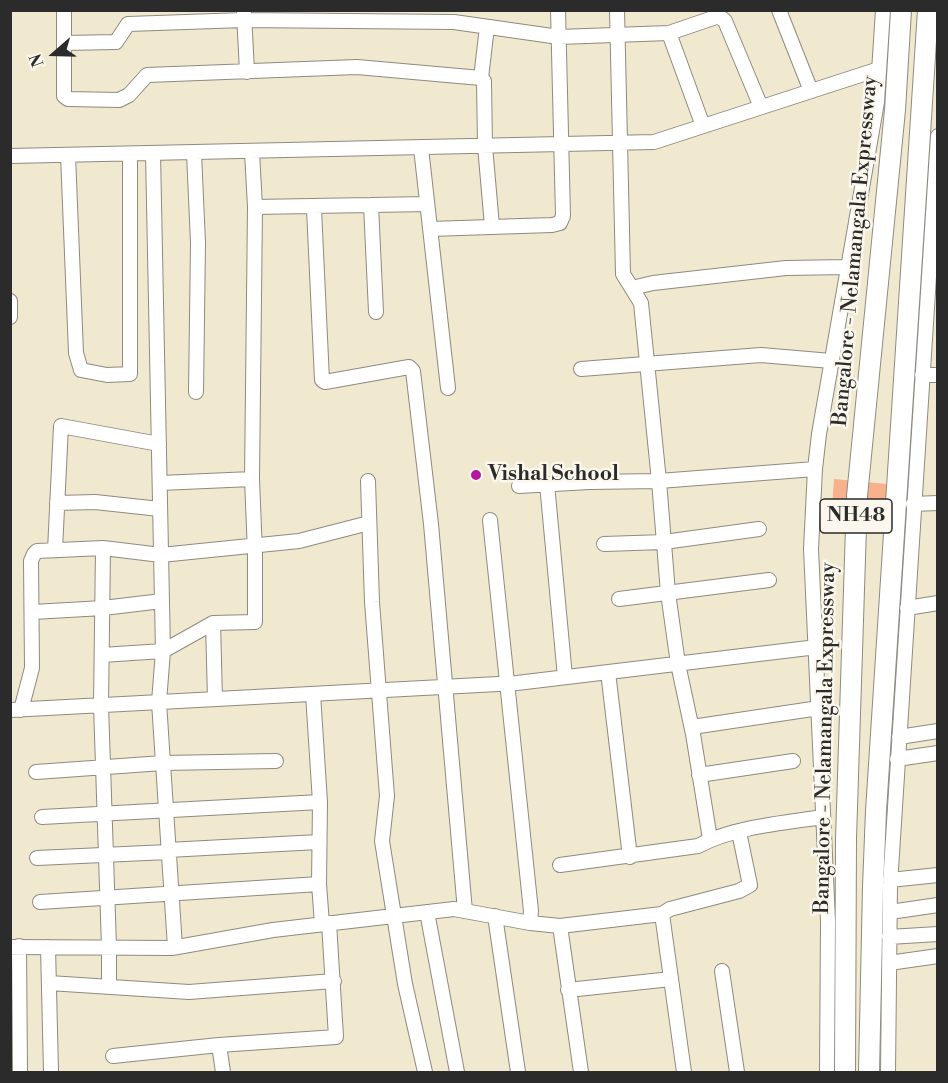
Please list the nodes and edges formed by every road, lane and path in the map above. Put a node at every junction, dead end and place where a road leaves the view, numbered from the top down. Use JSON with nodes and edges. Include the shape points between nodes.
{"nodes":[{"id":1,"x":64,"y":10,"type":"edge"},
{"id":2,"x":558,"y":10,"type":"edge"},
{"id":3,"x":617,"y":10,"type":"edge"},
{"id":4,"x":779,"y":10,"type":"edge"},
{"id":5,"x":884,"y":10,"type":"edge"},
{"id":6,"x":901,"y":10,"type":"edge"},
{"id":7,"x":928,"y":10,"type":"edge"},
{"id":8,"x":244,"y":15,"type":"edge"},
{"id":9,"x":487,"y":27,"type":"junction"},
{"id":10,"x":669,"y":33,"type":"junction"},
{"id":11,"x":616,"y":35,"type":"junction"},
{"id":12,"x":559,"y":37,"type":"junction"},
{"id":13,"x":64,"y":43,"type":"junction"},
{"id":14,"x":879,"y":69,"type":"junction"},
{"id":15,"x":247,"y":72,"type":"junction"},
{"id":16,"x":482,"y":78,"type":"junction"},
{"id":17,"x":811,"y":91,"type":"junction"},
{"id":18,"x":761,"y":107,"type":"junction"},
{"id":19,"x":704,"y":126,"type":"junction"},
{"id":20,"x":938,"y":136,"type":"edge"},
{"id":21,"x":620,"y":143,"type":"junction"},
{"id":22,"x":562,"y":144,"type":"junction"},
{"id":23,"x":485,"y":146,"type":"junction"},
{"id":24,"x":421,"y":148,"type":"junction"},
{"id":25,"x":252,"y":152,"type":"junction"},
{"id":26,"x":153,"y":153,"type":"junction"},
{"id":27,"x":194,"y":153,"type":"junction"},
{"id":28,"x":130,"y":154,"type":"junction"},
{"id":29,"x":68,"y":155,"type":"junction"},
{"id":30,"x":10,"y":156,"type":"edge"},
{"id":31,"x":935,"y":200,"type":"edge"},
{"id":32,"x":428,"y":204,"type":"junction"},
{"id":33,"x":371,"y":205,"type":"junction"},
{"id":34,"x":311,"y":206,"type":"junction"},
{"id":35,"x":255,"y":207,"type":"junction"},
{"id":36,"x":492,"y":226,"type":"junction"},
{"id":37,"x":430,"y":229,"type":"junction"},
{"id":38,"x":934,"y":259,"type":"edge"},
{"id":39,"x":848,"y":267,"type":"junction"},
{"id":40,"x":632,"y":288,"type":"junction"},
{"id":41,"x":933,"y":294,"type":"edge"},
{"id":42,"x":10,"y":301,"type":"edge"},
{"id":43,"x":376,"y":312,"type":"dead end"},
{"id":44,"x":10,"y":317,"type":"edge"},
{"id":45,"x":831,"y":362,"type":"junction"},
{"id":46,"x":646,"y":363,"type":"junction"},
{"id":47,"x":580,"y":369,"type":"dead end"},
{"id":48,"x":922,"y":375,"type":"junction"},
{"id":49,"x":938,"y":375,"type":"edge"},
{"id":50,"x":448,"y":388,"type":"dead end"},
{"id":51,"x":196,"y":392,"type":"dead end"},
{"id":52,"x":159,"y":444,"type":"junction"},
{"id":53,"x":815,"y":469,"type":"junction"},
{"id":54,"x":252,"y":479,"type":"junction"},
{"id":55,"x":368,"y":481,"type":"dead end"},
{"id":56,"x":659,"y":481,"type":"junction"},
{"id":57,"x":160,"y":483,"type":"junction"},
{"id":58,"x":547,"y":484,"type":"junction"},
{"id":59,"x":519,"y":486,"type":"dead end"},
{"id":60,"x":57,"y":503,"type":"junction"},
{"id":61,"x":938,"y":503,"type":"edge"},
{"id":62,"x":914,"y":504,"type":"junction"},
{"id":63,"x":160,"y":509,"type":"junction"},
{"id":64,"x":490,"y":520,"type":"dead end"},
{"id":65,"x":369,"y":523,"type":"junction"},
{"id":66,"x":759,"y":529,"type":"dead end"},
{"id":67,"x":664,"y":542,"type":"junction"},
{"id":68,"x":604,"y":544,"type":"dead end"},
{"id":69,"x":255,"y":546,"type":"junction"},
{"id":70,"x":103,"y":549,"type":"junction"},
{"id":71,"x":55,"y":550,"type":"junction"},
{"id":72,"x":161,"y":555,"type":"junction"},
{"id":73,"x":769,"y":580,"type":"dead end"},
{"id":74,"x":668,"y":593,"type":"junction"},
{"id":75,"x":619,"y":599,"type":"dead end"},
{"id":76,"x":162,"y":601,"type":"junction"},
{"id":77,"x":938,"y":603,"type":"edge"},
{"id":78,"x":103,"y":608,"type":"junction"},
{"id":79,"x":907,"y":608,"type":"junction"},
{"id":80,"x":33,"y":612,"type":"junction"},
{"id":81,"x":213,"y":622,"type":"junction"},
{"id":82,"x":817,"y":647,"type":"junction"},
{"id":83,"x":163,"y":651,"type":"junction"},
{"id":84,"x":102,"y":655,"type":"junction"},
{"id":85,"x":678,"y":664,"type":"junction"},
{"id":86,"x":608,"y":672,"type":"junction"},
{"id":87,"x":565,"y":677,"type":"junction"},
{"id":88,"x":507,"y":683,"type":"junction"},
{"id":89,"x":445,"y":687,"type":"junction"},
{"id":90,"x":377,"y":690,"type":"junction"},
{"id":91,"x":313,"y":694,"type":"junction"},
{"id":92,"x":215,"y":699,"type":"junction"},
{"id":93,"x":159,"y":702,"type":"junction"},
{"id":94,"x":101,"y":705,"type":"junction"},
{"id":95,"x":819,"y":708,"type":"junction"},
{"id":96,"x":16,"y":710,"type":"edge"},
{"id":97,"x":692,"y":727,"type":"junction"},
{"id":98,"x":938,"y":731,"type":"edge"},
{"id":99,"x":899,"y":737,"type":"junction"},
{"id":100,"x":938,"y":753,"type":"edge"},
{"id":101,"x":897,"y":759,"type":"junction"},
{"id":102,"x":276,"y":761,"type":"dead end"},
{"id":103,"x":793,"y":761,"type":"dead end"},
{"id":104,"x":163,"y":763,"type":"junction"},
{"id":105,"x":104,"y":767,"type":"junction"},
{"id":106,"x":36,"y":772,"type":"dead end"},
{"id":107,"x":699,"y":775,"type":"junction"},
{"id":108,"x":320,"y":802,"type":"junction"},
{"id":109,"x":166,"y":809,"type":"junction"},
{"id":110,"x":105,"y":813,"type":"junction"},
{"id":111,"x":42,"y":817,"type":"dead end"},
{"id":112,"x":823,"y":817,"type":"junction"},
{"id":113,"x":739,"y":832,"type":"junction"},
{"id":114,"x":710,"y":839,"type":"junction"},
{"id":115,"x":318,"y":842,"type":"junction"},
{"id":116,"x":168,"y":851,"type":"junction"},
{"id":117,"x":106,"y":855,"type":"junction"},
{"id":118,"x":630,"y":857,"type":"junction"},
{"id":119,"x":37,"y":858,"type":"dead end"},
{"id":120,"x":560,"y":865,"type":"dead end"},
{"id":121,"x":938,"y":875,"type":"edge"},
{"id":122,"x":890,"y":880,"type":"junction"},
{"id":123,"x":319,"y":884,"type":"junction"},
{"id":124,"x":171,"y":894,"type":"junction"},
{"id":125,"x":108,"y":897,"type":"junction"},
{"id":126,"x":40,"y":902,"type":"dead end"},
{"id":127,"x":938,"y":905,"type":"edge"},
{"id":128,"x":465,"y":911,"type":"junction"},
{"id":129,"x":427,"y":912,"type":"junction"},
{"id":130,"x":890,"y":912,"type":"junction"},
{"id":131,"x":662,"y":914,"type":"junction"},
{"id":132,"x":495,"y":916,"type":"junction"},
{"id":133,"x":394,"y":917,"type":"junction"},
{"id":134,"x":530,"y":923,"type":"junction"},
{"id":135,"x":326,"y":924,"type":"junction"},
{"id":136,"x":560,"y":926,"type":"junction"},
{"id":137,"x":938,"y":934,"type":"edge"},
{"id":138,"x":889,"y":937,"type":"junction"},
{"id":139,"x":15,"y":946,"type":"edge"},
{"id":140,"x":48,"y":947,"type":"junction"},
{"id":141,"x":109,"y":947,"type":"junction"},
{"id":142,"x":174,"y":947,"type":"junction"},
{"id":143,"x":938,"y":956,"type":"edge"},
{"id":144,"x":889,"y":963,"type":"junction"},
{"id":145,"x":722,"y":971,"type":"dead end"},
{"id":146,"x":671,"y":979,"type":"junction"},
{"id":147,"x":334,"y":981,"type":"junction"},
{"id":148,"x":49,"y":983,"type":"junction"},
{"id":149,"x":109,"y":987,"type":"junction"},
{"id":150,"x":568,"y":990,"type":"junction"},
{"id":151,"x":219,"y":1045,"type":"junction"},
{"id":152,"x":113,"y":1056,"type":"dead end"},
{"id":153,"x":20,"y":1072,"type":"edge"},
{"id":154,"x":51,"y":1072,"type":"edge"},
{"id":155,"x":223,"y":1072,"type":"edge"},
{"id":156,"x":425,"y":1072,"type":"edge"},
{"id":157,"x":457,"y":1072,"type":"edge"},
{"id":158,"x":518,"y":1072,"type":"edge"},
{"id":159,"x":581,"y":1072,"type":"edge"},
{"id":160,"x":684,"y":1072,"type":"edge"},
{"id":161,"x":737,"y":1072,"type":"edge"},
{"id":162,"x":827,"y":1072,"type":"edge"},
{"id":163,"x":845,"y":1072,"type":"edge"},
{"id":164,"x":869,"y":1072,"type":"edge"},
{"id":165,"x":888,"y":1072,"type":"edge"}],
"edges":[{"from":1,"to":13,"type":"street"},
{"from":2,"to":12,"type":"street"},
{"from":3,"to":11,"type":"street"},
{"from":4,"to":17,"type":"street"},
{"from":5,"to":14,"type":"street"},
{"from":6,"to":163,"type":"highway","name":"Bangalore - Nelamangala Expressway","number":"NH48","via":[[895,110],[857,496],[846,838]]},
{"from":7,"to":164,"type":"highway","number":"NH48","via":[[877,800]]},
{"from":8,"to":9,"type":"street","via":[[454,22]]},
{"from":8,"to":13,"type":"street","via":[[128,24],[116,42]]},
{"from":8,"to":15,"type":"street"},
{"from":9,"to":12,"type":"street"},
{"from":9,"to":16,"type":"street"},
{"from":10,"to":11,"type":"street"},
{"from":10,"to":18,"type":"street","via":[[723,18]]},
{"from":10,"to":19,"type":"street"},
{"from":11,"to":12,"type":"street"},
{"from":11,"to":21,"type":"street"},
{"from":12,"to":22,"type":"street"},
{"from":13,"to":15,"type":"street","via":[[64,96],[68,99],[119,100],[147,75]]},
{"from":14,"to":17,"type":"street"},
{"from":14,"to":39,"type":"street","via":[[877,102]]},
{"from":15,"to":16,"type":"street","via":[[357,67]]},
{"from":16,"to":23,"type":"street"},
{"from":17,"to":18,"type":"street"},
{"from":18,"to":19,"type":"street"},
{"from":19,"to":21,"type":"street","via":[[654,142]]},
{"from":20,"to":31,"type":"street"},
{"from":21,"to":22,"type":"street"},
{"from":21,"to":40,"type":"street","via":[[623,274]]},
{"from":22,"to":23,"type":"street"},
{"from":22,"to":36,"type":"street","via":[[561,223]]},
{"from":23,"to":24,"type":"street"},
{"from":23,"to":36,"type":"street"},
{"from":24,"to":25,"type":"street"},
{"from":24,"to":32,"type":"street"},
{"from":25,"to":27,"type":"street"},
{"from":25,"to":35,"type":"street"},
{"from":26,"to":27,"type":"street"},
{"from":26,"to":28,"type":"street"},
{"from":26,"to":52,"type":"street"},
{"from":27,"to":51,"type":"street","via":[[198,243]]},
{"from":28,"to":29,"type":"street"},
{"from":28,"to":29,"type":"street","via":[[130,374],[107,375],[81,370],[76,353]]},
{"from":29,"to":30,"type":"street"},
{"from":31,"to":38,"type":"street"},
{"from":32,"to":33,"type":"street"},
{"from":32,"to":37,"type":"street"},
{"from":33,"to":34,"type":"street"},
{"from":33,"to":43,"type":"street"},
{"from":34,"to":35,"type":"street"},
{"from":34,"to":89,"type":"street","via":[[322,380],[409,367],[413,371]]},
{"from":35,"to":54,"type":"street"},
{"from":36,"to":37,"type":"street"},
{"from":37,"to":50,"type":"street"},
{"from":38,"to":41,"type":"street"},
{"from":39,"to":40,"type":"street","via":[[786,268]]},
{"from":39,"to":45,"type":"street"},
{"from":40,"to":46,"type":"street","via":[[641,303]]},
{"from":41,"to":48,"type":"street"},
{"from":42,"to":44,"type":"street"},
{"from":45,"to":46,"type":"street","via":[[761,355]]},
{"from":45,"to":53,"type":"street"},
{"from":46,"to":47,"type":"street"},
{"from":46,"to":56,"type":"street"},
{"from":48,"to":49,"type":"street"},
{"from":48,"to":62,"type":"street"},
{"from":52,"to":57,"type":"street"},
{"from":52,"to":60,"type":"street","via":[[61,426]]},
{"from":53,"to":56,"type":"street"},
{"from":53,"to":82,"type":"street","via":[[811,549]]},
{"from":54,"to":57,"type":"street"},
{"from":54,"to":69,"type":"street"},
{"from":55,"to":65,"type":"street"},
{"from":56,"to":58,"type":"street"},
{"from":56,"to":67,"type":"street"},
{"from":57,"to":63,"type":"street"},
{"from":58,"to":59,"type":"street"},
{"from":58,"to":87,"type":"street"},
{"from":60,"to":63,"type":"street","via":[[95,502]]},
{"from":60,"to":71,"type":"street"},
{"from":61,"to":62,"type":"street"},
{"from":62,"to":79,"type":"street"},
{"from":63,"to":72,"type":"street"},
{"from":64,"to":88,"type":"street"},
{"from":65,"to":69,"type":"street","via":[[299,541]]},
{"from":65,"to":90,"type":"street"},
{"from":66,"to":67,"type":"street"},
{"from":67,"to":68,"type":"street"},
{"from":67,"to":74,"type":"street"},
{"from":69,"to":72,"type":"street"},
{"from":69,"to":81,"type":"street","via":[[255,622]]},
{"from":70,"to":71,"type":"street"},
{"from":70,"to":72,"type":"street"},
{"from":70,"to":78,"type":"street"},
{"from":71,"to":80,"type":"street","via":[[34,554]]},
{"from":72,"to":76,"type":"street"},
{"from":73,"to":74,"type":"street"},
{"from":74,"to":75,"type":"street"},
{"from":74,"to":85,"type":"street"},
{"from":76,"to":78,"type":"street"},
{"from":76,"to":83,"type":"street"},
{"from":77,"to":79,"type":"street"},
{"from":78,"to":80,"type":"street"},
{"from":78,"to":84,"type":"street"},
{"from":79,"to":99,"type":"street"},
{"from":80,"to":96,"type":"street","via":[[32,668]]},
{"from":81,"to":83,"type":"street"},
{"from":81,"to":92,"type":"street"},
{"from":82,"to":85,"type":"street"},
{"from":82,"to":95,"type":"street"},
{"from":83,"to":84,"type":"street"},
{"from":83,"to":93,"type":"street"},
{"from":84,"to":94,"type":"street"},
{"from":85,"to":86,"type":"street"},
{"from":85,"to":97,"type":"street"},
{"from":86,"to":87,"type":"street"},
{"from":86,"to":118,"type":"street"},
{"from":87,"to":88,"type":"street"},
{"from":88,"to":89,"type":"street"},
{"from":88,"to":134,"type":"street"},
{"from":89,"to":90,"type":"street"},
{"from":89,"to":128,"type":"street"},
{"from":90,"to":91,"type":"street"},
{"from":90,"to":133,"type":"street","via":[[387,796],[381,841]]},
{"from":91,"to":92,"type":"street"},
{"from":91,"to":108,"type":"street"},
{"from":92,"to":93,"type":"street"},
{"from":93,"to":94,"type":"street"},
{"from":93,"to":104,"type":"street"},
{"from":94,"to":96,"type":"street"},
{"from":94,"to":105,"type":"street"},
{"from":95,"to":97,"type":"street"},
{"from":95,"to":112,"type":"street"},
{"from":97,"to":107,"type":"street"},
{"from":98,"to":99,"type":"street"},
{"from":99,"to":101,"type":"street"},
{"from":100,"to":101,"type":"street"},
{"from":101,"to":122,"type":"street"},
{"from":102,"to":104,"type":"street"},
{"from":103,"to":107,"type":"street"},
{"from":104,"to":105,"type":"street"},
{"from":104,"to":109,"type":"street"},
{"from":105,"to":106,"type":"street"},
{"from":105,"to":110,"type":"street"},
{"from":107,"to":114,"type":"street"},
{"from":108,"to":109,"type":"street"},
{"from":108,"to":115,"type":"street"},
{"from":109,"to":110,"type":"street"},
{"from":109,"to":116,"type":"street"},
{"from":110,"to":111,"type":"street"},
{"from":110,"to":117,"type":"street"},
{"from":112,"to":113,"type":"street"},
{"from":112,"to":162,"type":"street","via":[[828,921]]},
{"from":113,"to":114,"type":"street"},
{"from":113,"to":131,"type":"street","via":[[750,885]]},
{"from":114,"to":118,"type":"street","via":[[698,846]]},
{"from":115,"to":116,"type":"street"},
{"from":115,"to":123,"type":"street"},
{"from":116,"to":117,"type":"street"},
{"from":116,"to":124,"type":"street"},
{"from":117,"to":119,"type":"street"},
{"from":117,"to":125,"type":"street"},
{"from":118,"to":120,"type":"street"},
{"from":121,"to":122,"type":"street"},
{"from":122,"to":130,"type":"street"},
{"from":123,"to":124,"type":"street"},
{"from":123,"to":135,"type":"street"},
{"from":124,"to":125,"type":"street"},
{"from":124,"to":142,"type":"street"},
{"from":125,"to":126,"type":"street"},
{"from":125,"to":141,"type":"street"},
{"from":127,"to":130,"type":"street"},
{"from":128,"to":129,"type":"street"},
{"from":128,"to":132,"type":"street"},
{"from":129,"to":133,"type":"street"},
{"from":129,"to":157,"type":"street"},
{"from":130,"to":138,"type":"street"},
{"from":131,"to":136,"type":"street"},
{"from":131,"to":146,"type":"street"},
{"from":132,"to":134,"type":"street"},
{"from":132,"to":158,"type":"street"},
{"from":133,"to":135,"type":"street"},
{"from":133,"to":156,"type":"street"},
{"from":134,"to":136,"type":"street"},
{"from":135,"to":142,"type":"street"},
{"from":135,"to":147,"type":"street"},
{"from":136,"to":150,"type":"street"},
{"from":137,"to":138,"type":"street"},
{"from":138,"to":144,"type":"street"},
{"from":139,"to":140,"type":"street"},
{"from":139,"to":153,"type":"street"},
{"from":140,"to":141,"type":"street"},
{"from":140,"to":148,"type":"street"},
{"from":141,"to":142,"type":"street"},
{"from":141,"to":149,"type":"street"},
{"from":143,"to":144,"type":"street"},
{"from":144,"to":165,"type":"street"},
{"from":145,"to":161,"type":"street"},
{"from":146,"to":150,"type":"street"},
{"from":146,"to":160,"type":"street"},
{"from":147,"to":149,"type":"street","via":[[189,992]]},
{"from":147,"to":151,"type":"street","via":[[336,1037]]},
{"from":148,"to":149,"type":"street"},
{"from":148,"to":154,"type":"street"},
{"from":150,"to":159,"type":"street"},
{"from":151,"to":152,"type":"street"},
{"from":151,"to":155,"type":"street"}]}
